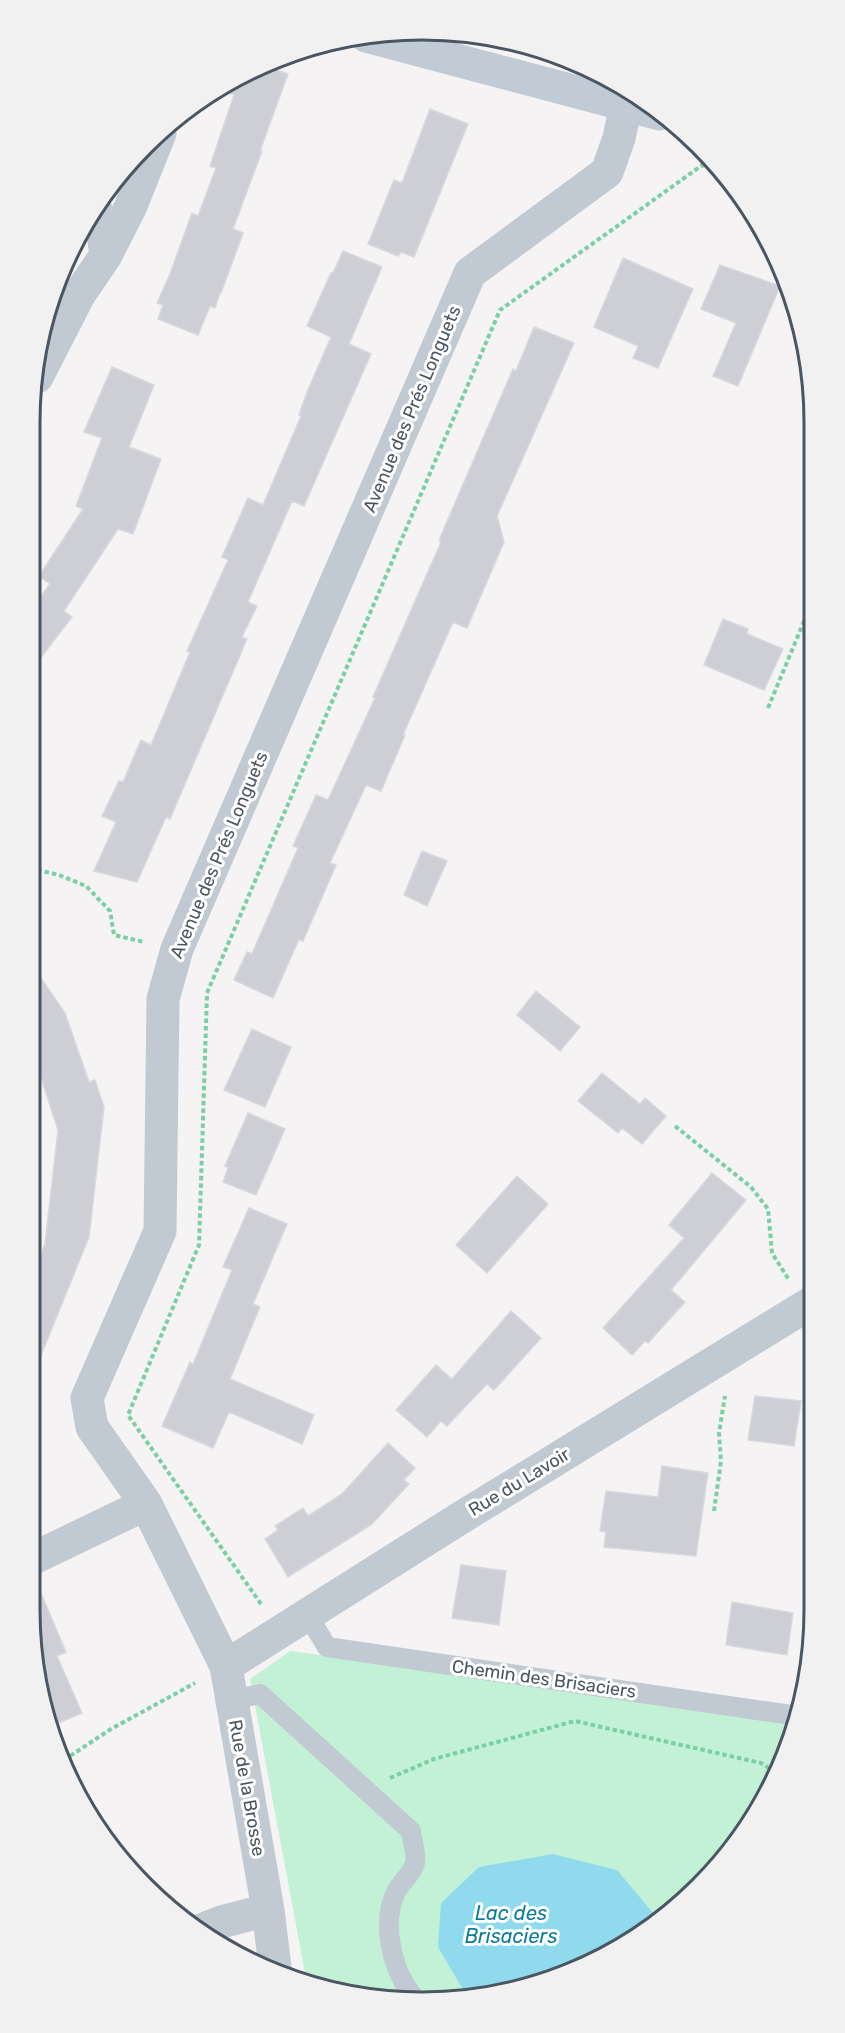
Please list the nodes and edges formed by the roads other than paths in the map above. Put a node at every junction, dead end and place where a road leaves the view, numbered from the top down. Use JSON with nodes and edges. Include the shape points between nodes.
{"nodes":[{"id":1,"x":411,"y":40,"type":"edge"},
{"id":2,"x":626,"y":105,"type":"junction"},
{"id":3,"x":640,"y":109,"type":"edge"},
{"id":4,"x":153,"y":151,"type":"edge"},
{"id":5,"x":100,"y":218,"type":"edge"},
{"id":6,"x":106,"y":255,"type":"junction"},
{"id":7,"x":46,"y":361,"type":"edge"},
{"id":8,"x":804,"y":1307,"type":"edge"},
{"id":9,"x":146,"y":1504,"type":"junction"},
{"id":10,"x":40,"y":1555,"type":"edge"},
{"id":11,"x":294,"y":1623,"type":"junction"},
{"id":12,"x":226,"y":1666,"type":"junction"},
{"id":13,"x":232,"y":1700,"type":"junction"},
{"id":14,"x":789,"y":1715,"type":"edge"},
{"id":15,"x":268,"y":1910,"type":"junction"},
{"id":16,"x":209,"y":1927,"type":"edge"},
{"id":17,"x":274,"y":1962,"type":"edge"},
{"id":18,"x":410,"y":1992,"type":"edge"}],
"edges":[{"from":1,"to":2,"type":"main road"},
{"from":2,"to":3,"type":"main road"},
{"from":2,"to":9,"type":"street","name":"Avenue des Prés Longuets","via":[[607,172],[471,273],[177,949],[163,999],[160,1232],[87,1398],[92,1427]]},
{"from":4,"to":6,"type":"street"},
{"from":5,"to":6,"type":"street"},
{"from":6,"to":7,"type":"street","via":[[79,295]]},
{"from":8,"to":11,"type":"street","name":"Rue du Lavoir"},
{"from":9,"to":10,"type":"street"},
{"from":9,"to":12,"type":"street","name":"Avenue des Prés Longuets"},
{"from":11,"to":12,"type":"street","name":"Rue du Lavoir"},
{"from":11,"to":14,"type":"lane","name":"Chemin des Brisaciers","via":[[327,1647]]},
{"from":12,"to":13,"type":"street","name":"Rue de la Brosse"},
{"from":13,"to":15,"type":"street","name":"Rue de la Brosse"},
{"from":13,"to":18,"type":"lane","via":[[260,1694],[411,1831],[415,1863],[396,1892],[388,1922],[391,1953]]},
{"from":15,"to":16,"type":"street"},
{"from":15,"to":17,"type":"street","name":"Rue de la Brosse"}]}
